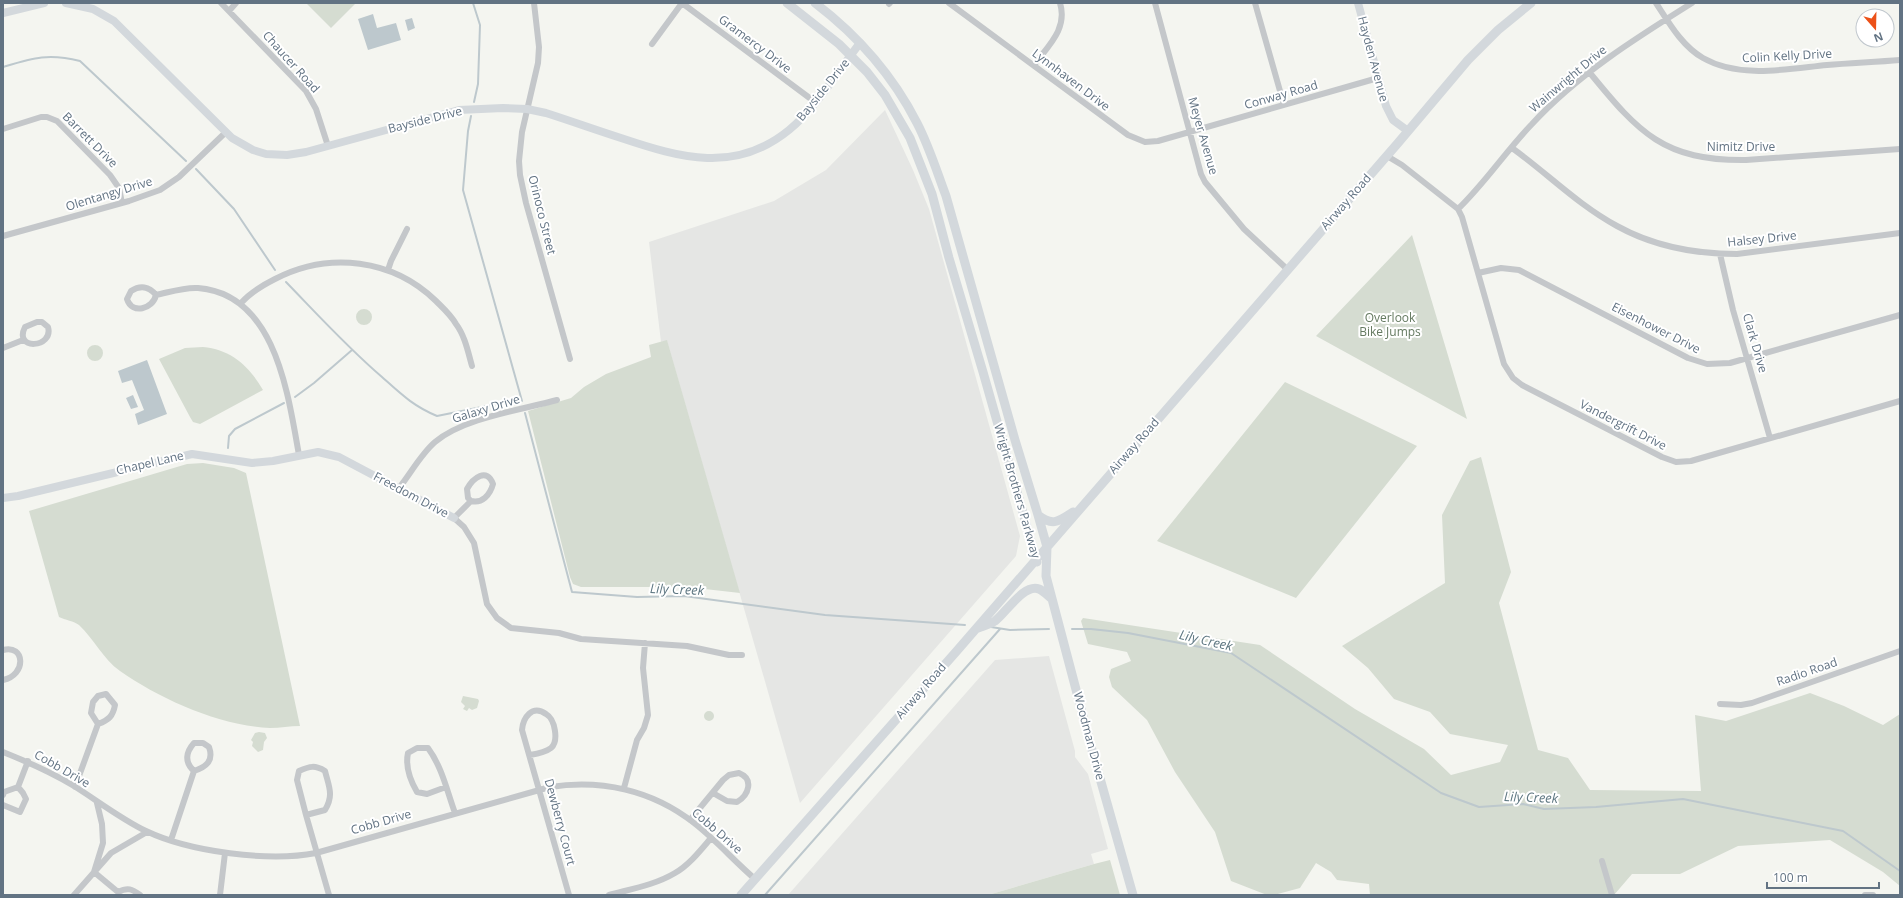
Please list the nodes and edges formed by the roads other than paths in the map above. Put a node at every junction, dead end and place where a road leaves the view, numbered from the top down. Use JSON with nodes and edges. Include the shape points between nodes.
{"nodes":[{"id":1,"x":44,"y":3,"type":"edge"},
{"id":2,"x":66,"y":3,"type":"edge"},
{"id":3,"x":221,"y":3,"type":"edge"},
{"id":4,"x":236,"y":3,"type":"edge"},
{"id":5,"x":534,"y":3,"type":"edge"},
{"id":6,"x":682,"y":3,"type":"edge"},
{"id":7,"x":787,"y":3,"type":"edge"},
{"id":8,"x":815,"y":3,"type":"edge"},
{"id":9,"x":949,"y":3,"type":"edge"},
{"id":10,"x":1060,"y":3,"type":"edge"},
{"id":11,"x":1154,"y":3,"type":"edge"},
{"id":12,"x":1255,"y":3,"type":"edge"},
{"id":13,"x":1358,"y":3,"type":"edge"},
{"id":14,"x":1531,"y":3,"type":"edge"},
{"id":15,"x":1656,"y":3,"type":"edge"},
{"id":16,"x":1692,"y":3,"type":"edge"},
{"id":17,"x":21,"y":5,"type":"edge"},
{"id":18,"x":228,"y":11,"type":"junction"},
{"id":19,"x":3,"y":13,"type":"edge"},
{"id":20,"x":1666,"y":19,"type":"junction"},
{"id":21,"x":860,"y":43,"type":"junction"},
{"id":22,"x":652,"y":44,"type":"dead end"},
{"id":23,"x":851,"y":55,"type":"junction"},
{"id":24,"x":1900,"y":60,"type":"edge"},
{"id":25,"x":1034,"y":65,"type":"junction"},
{"id":26,"x":1590,"y":74,"type":"junction"},
{"id":27,"x":1378,"y":78,"type":"junction"},
{"id":28,"x":815,"y":102,"type":"junction"},
{"id":29,"x":1284,"y":105,"type":"junction"},
{"id":30,"x":527,"y":109,"type":"junction"},
{"id":31,"x":3,"y":129,"type":"edge"},
{"id":32,"x":1408,"y":131,"type":"junction"},
{"id":33,"x":226,"y":132,"type":"junction"},
{"id":34,"x":1190,"y":132,"type":"junction"},
{"id":35,"x":328,"y":146,"type":"junction"},
{"id":36,"x":1512,"y":148,"type":"junction"},
{"id":37,"x":1900,"y":149,"type":"edge"},
{"id":38,"x":1387,"y":156,"type":"junction"},
{"id":39,"x":122,"y":203,"type":"junction"},
{"id":40,"x":1458,"y":209,"type":"junction"},
{"id":41,"x":407,"y":228,"type":"dead end"},
{"id":42,"x":1900,"y":233,"type":"edge"},
{"id":43,"x":3,"y":236,"type":"edge"},
{"id":44,"x":1720,"y":254,"type":"junction"},
{"id":45,"x":1287,"y":269,"type":"junction"},
{"id":46,"x":388,"y":270,"type":"junction"},
{"id":47,"x":1478,"y":274,"type":"junction"},
{"id":48,"x":156,"y":295,"type":"junction"},
{"id":49,"x":240,"y":303,"type":"junction"},
{"id":50,"x":1900,"y":315,"type":"edge"},
{"id":51,"x":23,"y":340,"type":"junction"},
{"id":52,"x":3,"y":348,"type":"edge"},
{"id":53,"x":1748,"y":358,"type":"junction"},
{"id":54,"x":570,"y":359,"type":"dead end"},
{"id":55,"x":472,"y":366,"type":"dead end"},
{"id":56,"x":557,"y":400,"type":"dead end"},
{"id":57,"x":1900,"y":401,"type":"edge"},
{"id":58,"x":1770,"y":438,"type":"junction"},
{"id":59,"x":299,"y":455,"type":"junction"},
{"id":60,"x":1009,"y":463,"type":"junction"},
{"id":61,"x":400,"y":488,"type":"junction"},
{"id":62,"x":3,"y":498,"type":"edge"},
{"id":63,"x":471,"y":501,"type":"junction"},
{"id":64,"x":1081,"y":507,"type":"junction"},
{"id":65,"x":1038,"y":515,"type":"junction"},
{"id":66,"x":454,"y":518,"type":"junction"},
{"id":67,"x":1045,"y":549,"type":"junction"},
{"id":68,"x":1035,"y":560,"type":"junction"},
{"id":69,"x":1046,"y":576,"type":"junction"},
{"id":70,"x":1052,"y":599,"type":"junction"},
{"id":71,"x":975,"y":630,"type":"junction"},
{"id":72,"x":645,"y":643,"type":"junction"},
{"id":73,"x":3,"y":650,"type":"edge"},
{"id":74,"x":1900,"y":651,"type":"edge"},
{"id":75,"x":742,"y":655,"type":"dead end"},
{"id":76,"x":3,"y":680,"type":"edge"},
{"id":77,"x":1720,"y":704,"type":"dead end"},
{"id":78,"x":98,"y":724,"type":"junction"},
{"id":79,"x":3,"y":752,"type":"edge"},
{"id":80,"x":530,"y":756,"type":"junction"},
{"id":81,"x":28,"y":762,"type":"junction"},
{"id":82,"x":194,"y":771,"type":"junction"},
{"id":83,"x":18,"y":787,"type":"junction"},
{"id":84,"x":75,"y":787,"type":"junction"},
{"id":85,"x":446,"y":787,"type":"junction"},
{"id":86,"x":624,"y":788,"type":"junction"},
{"id":87,"x":540,"y":789,"type":"junction"},
{"id":88,"x":713,"y":793,"type":"junction"},
{"id":89,"x":3,"y":795,"type":"edge"},
{"id":90,"x":97,"y":803,"type":"junction"},
{"id":91,"x":3,"y":804,"type":"edge"},
{"id":92,"x":455,"y":813,"type":"junction"},
{"id":93,"x":306,"y":815,"type":"junction"},
{"id":94,"x":690,"y":820,"type":"junction"},
{"id":95,"x":147,"y":832,"type":"junction"},
{"id":96,"x":711,"y":838,"type":"junction"},
{"id":97,"x":171,"y":840,"type":"junction"},
{"id":98,"x":225,"y":853,"type":"junction"},
{"id":99,"x":316,"y":853,"type":"junction"},
{"id":100,"x":1602,"y":861,"type":"dead end"},
{"id":101,"x":94,"y":872,"type":"junction"},
{"id":102,"x":755,"y":879,"type":"junction"},
{"id":103,"x":76,"y":893,"type":"edge"},
{"id":104,"x":118,"y":894,"type":"edge"},
{"id":105,"x":69,"y":895,"type":"edge"},
{"id":106,"x":140,"y":895,"type":"edge"},
{"id":107,"x":220,"y":895,"type":"edge"},
{"id":108,"x":329,"y":895,"type":"edge"},
{"id":109,"x":569,"y":895,"type":"edge"},
{"id":110,"x":609,"y":895,"type":"edge"},
{"id":111,"x":741,"y":895,"type":"edge"},
{"id":112,"x":1133,"y":895,"type":"edge"},
{"id":113,"x":1612,"y":895,"type":"edge"},
{"id":114,"x":1865,"y":895,"type":"edge"},
{"id":115,"x":1873,"y":895,"type":"edge"}],
"edges":[{"from":1,"to":17,"type":"street"},
{"from":2,"to":33,"type":"street","name":"Bayside Drive","via":[[93,9],[119,24]]},
{"from":3,"to":18,"type":"street","name":"Chaucer Road"},
{"from":4,"to":18,"type":"street"},
{"from":5,"to":30,"type":"street","name":"Orinoco Street","via":[[539,47],[538,63]]},
{"from":6,"to":22,"type":"street"},
{"from":6,"to":28,"type":"street","name":"Gramercy Drive"},
{"from":7,"to":23,"type":"main road","name":"Wright Brothers Parkway"},
{"from":8,"to":21,"type":"main road","name":"Wright Brothers Parkway"},
{"from":9,"to":25,"type":"street","name":"Lynnhaven Drive"},
{"from":10,"to":25,"type":"street","via":[[1063,17],[1059,31]]},
{"from":11,"to":34,"type":"street","name":"Meyer Avenue"},
{"from":12,"to":29,"type":"street"},
{"from":13,"to":27,"type":"street","name":"Hayden Avenue"},
{"from":14,"to":32,"type":"main road","name":"Airway Road","via":[[1468,60]]},
{"from":15,"to":20,"type":"street","name":"Colin Kelly Drive"},
{"from":16,"to":20,"type":"street","name":"Wainwright Drive"},
{"from":17,"to":19,"type":"street"},
{"from":18,"to":35,"type":"street","name":"Chaucer Road","via":[[306,91],[316,109]]},
{"from":20,"to":24,"type":"street","name":"Colin Kelly Drive","via":[[1694,52],[1713,63],[1736,69],[1764,71]]},
{"from":20,"to":26,"type":"street","name":"Wainwright Drive"},
{"from":21,"to":23,"type":"street","name":"Bayside Drive"},
{"from":21,"to":65,"type":"main road","name":"Wright Brothers Parkway","via":[[897,88],[917,123],[933,161],[946,196]]},
{"from":23,"to":28,"type":"street","name":"Bayside Drive"},
{"from":23,"to":60,"type":"main road","name":"Wright Brothers Parkway","via":[[885,95],[905,126],[920,160]]},
{"from":25,"to":34,"type":"street","name":"Lynnhaven Drive","via":[[1138,141],[1151,143]]},
{"from":26,"to":36,"type":"street","name":"Wainwright Drive","via":[[1543,113]]},
{"from":26,"to":37,"type":"street","name":"Nimitz Drive","via":[[1642,131],[1663,144],[1696,157],[1746,160]]},
{"from":27,"to":29,"type":"street","name":"Conway Road"},
{"from":27,"to":32,"type":"street","name":"Hayden Avenue","via":[[1389,113],[1399,126]]},
{"from":28,"to":30,"type":"street","name":"Bayside Drive","via":[[789,130],[766,144],[738,155],[707,159],[680,156],[654,149]]},
{"from":29,"to":34,"type":"street","name":"Conway Road"},
{"from":30,"to":35,"type":"street","name":"Bayside Drive","via":[[459,110]]},
{"from":30,"to":54,"type":"street","name":"Orinoco Street","via":[[520,147],[522,190]]},
{"from":31,"to":39,"type":"street","name":"Barrett Drive","via":[[41,117],[57,121],[110,175],[119,188]]},
{"from":32,"to":38,"type":"main road","name":"Airway Road"},
{"from":33,"to":35,"type":"street","name":"Bayside Drive","via":[[242,145],[266,154],[288,155]]},
{"from":33,"to":39,"type":"street","name":"Olentangy Drive","via":[[170,184],[149,195]]},
{"from":34,"to":45,"type":"street","name":"Meyer Avenue","via":[[1201,174],[1210,190],[1244,229]]},
{"from":36,"to":40,"type":"street","name":"Wainwright Drive"},
{"from":36,"to":44,"type":"street","name":"Halsey Drive","via":[[1617,226],[1660,243]]},
{"from":38,"to":40,"type":"street"},
{"from":38,"to":45,"type":"main road","name":"Airway Road"},
{"from":39,"to":43,"type":"street","name":"Olentangy Drive"},
{"from":40,"to":47,"type":"street","name":"Vandergrift Drive","via":[[1465,224]]},
{"from":41,"to":46,"type":"street"},
{"from":42,"to":44,"type":"street","name":"Halsey Drive","via":[[1754,253]]},
{"from":44,"to":53,"type":"street","name":"Clark Drive"},
{"from":45,"to":64,"type":"main road","name":"Airway Road"},
{"from":46,"to":49,"type":"street","via":[[342,262],[310,265],[267,283],[246,296]]},
{"from":46,"to":55,"type":"street","via":[[420,287],[445,310],[462,334]]},
{"from":47,"to":53,"type":"street","name":"Eisenhower Drive","via":[[1500,268],[1523,272],[1697,362],[1730,363]]},
{"from":47,"to":58,"type":"street","name":"Vandergrift Drive","via":[[1504,364],[1513,378],[1522,385],[1662,458],[1676,462],[1692,461]]},
{"from":48,"to":48,"type":"street","via":[[150,289],[140,287],[131,291],[127,299],[134,308],[143,308],[152,303]]},
{"from":48,"to":49,"type":"street","via":[[179,289],[198,288],[214,291]]},
{"from":49,"to":59,"type":"street","via":[[257,322],[278,363],[290,401]]},
{"from":50,"to":53,"type":"street","name":"Eisenhower Drive"},
{"from":51,"to":51,"type":"street","via":[[32,344],[43,341],[49,334],[48,327],[42,322],[29,325],[23,331]]},
{"from":51,"to":52,"type":"street"},
{"from":53,"to":58,"type":"street","name":"Clark Drive"},
{"from":56,"to":61,"type":"street","name":"Galaxy Drive","via":[[479,421],[445,434],[434,443]]},
{"from":57,"to":58,"type":"street","name":"Vandergrift Drive"},
{"from":59,"to":61,"type":"street","name":"Freedom Drive","via":[[318,452],[339,458]]},
{"from":59,"to":62,"type":"street","name":"Chapel Lane","via":[[252,463],[192,454]]},
{"from":60,"to":67,"type":"main road","via":[[1030,505]]},
{"from":60,"to":68,"type":"main road","name":"Wright Brothers Parkway"},
{"from":61,"to":66,"type":"street","name":"Freedom Drive"},
{"from":63,"to":63,"type":"street","via":[[481,501],[488,495],[493,484],[486,475],[474,479],[467,489]]},
{"from":63,"to":66,"type":"street"},
{"from":64,"to":65,"type":"main road","via":[[1059,521],[1046,521]]},
{"from":64,"to":67,"type":"main road","name":"Airway Road"},
{"from":65,"to":67,"type":"main road","name":"Wright Brothers Parkway"},
{"from":66,"to":72,"type":"street","name":"Freedom Drive","via":[[464,527],[474,543],[486,600],[504,624],[511,628],[559,633],[582,639]]},
{"from":67,"to":68,"type":"main road","name":"Airway Road"},
{"from":67,"to":69,"type":"main road","name":"Wright Brothers Parkway"},
{"from":68,"to":69,"type":"main road","name":"Wright Brothers Parkway"},
{"from":68,"to":71,"type":"main road","name":"Airway Road"},
{"from":69,"to":70,"type":"main road","name":"Woodman Drive"},
{"from":70,"to":71,"type":"main road","via":[[1039,589],[1034,589],[1012,602],[995,621]]},
{"from":70,"to":112,"type":"main road","name":"Woodman Drive"},
{"from":71,"to":102,"type":"main road","name":"Airway Road"},
{"from":72,"to":75,"type":"street","via":[[687,646]]},
{"from":72,"to":86,"type":"street","via":[[643,668],[648,715],[637,740]]},
{"from":73,"to":76,"type":"street","via":[[15,651],[20,661],[16,674]]},
{"from":74,"to":77,"type":"street","name":"Radio Road","via":[[1752,703]]},
{"from":78,"to":78,"type":"street","via":[[108,721],[114,713],[115,705],[106,694],[98,696],[93,702],[91,713]]},
{"from":78,"to":84,"type":"street"},
{"from":79,"to":81,"type":"street","name":"Cobb Drive"},
{"from":80,"to":80,"type":"street","name":"Dewberry Court","via":[[522,730],[523,722],[532,711],[541,711],[548,714],[551,719],[554,742],[551,748]]},
{"from":80,"to":87,"type":"street","name":"Dewberry Court"},
{"from":81,"to":83,"type":"street"},
{"from":81,"to":84,"type":"street","name":"Cobb Drive"},
{"from":82,"to":82,"type":"street","via":[[204,768],[210,760],[209,747],[203,743],[194,743],[188,750],[187,761]]},
{"from":82,"to":97,"type":"street"},
{"from":83,"to":89,"type":"street","via":[[4,792]]},
{"from":83,"to":91,"type":"street","via":[[26,799],[20,812]]},
{"from":84,"to":90,"type":"street","name":"Cobb Drive"},
{"from":85,"to":85,"type":"street","via":[[435,757],[428,748],[417,748],[408,753],[406,762],[417,792],[427,794]]},
{"from":85,"to":92,"type":"street"},
{"from":86,"to":87,"type":"street","name":"Cobb Drive","via":[[581,784]]},
{"from":86,"to":94,"type":"street","name":"Cobb Drive","via":[[652,798]]},
{"from":87,"to":92,"type":"street","name":"Cobb Drive"},
{"from":87,"to":109,"type":"street","name":"Dewberry Court"},
{"from":88,"to":88,"type":"street","via":[[734,773],[743,775],[748,782],[747,792],[737,802],[727,801]]},
{"from":88,"to":94,"type":"street"},
{"from":90,"to":95,"type":"street","name":"Cobb Drive"},
{"from":90,"to":101,"type":"street","via":[[103,843]]},
{"from":92,"to":99,"type":"street","name":"Cobb Drive"},
{"from":93,"to":93,"type":"street","via":[[325,810],[330,801],[325,771],[316,766],[299,771],[297,780]]},
{"from":93,"to":99,"type":"street"},
{"from":94,"to":96,"type":"street","name":"Cobb Drive"},
{"from":95,"to":97,"type":"street","name":"Cobb Drive"},
{"from":95,"to":101,"type":"street","via":[[111,853]]},
{"from":96,"to":102,"type":"street","name":"Cobb Drive"},
{"from":96,"to":110,"type":"street","via":[[675,873]]},
{"from":97,"to":98,"type":"street","name":"Cobb Drive"},
{"from":98,"to":99,"type":"street","name":"Cobb Drive","via":[[290,856]]},
{"from":98,"to":107,"type":"street"},
{"from":99,"to":108,"type":"street"},
{"from":100,"to":113,"type":"street"},
{"from":101,"to":103,"type":"street"},
{"from":101,"to":104,"type":"street"},
{"from":102,"to":111,"type":"main road","name":"Airway Road"},
{"from":103,"to":105,"type":"street"},
{"from":104,"to":106,"type":"street","via":[[132,889]]},
{"from":114,"to":115,"type":"street"}]}
